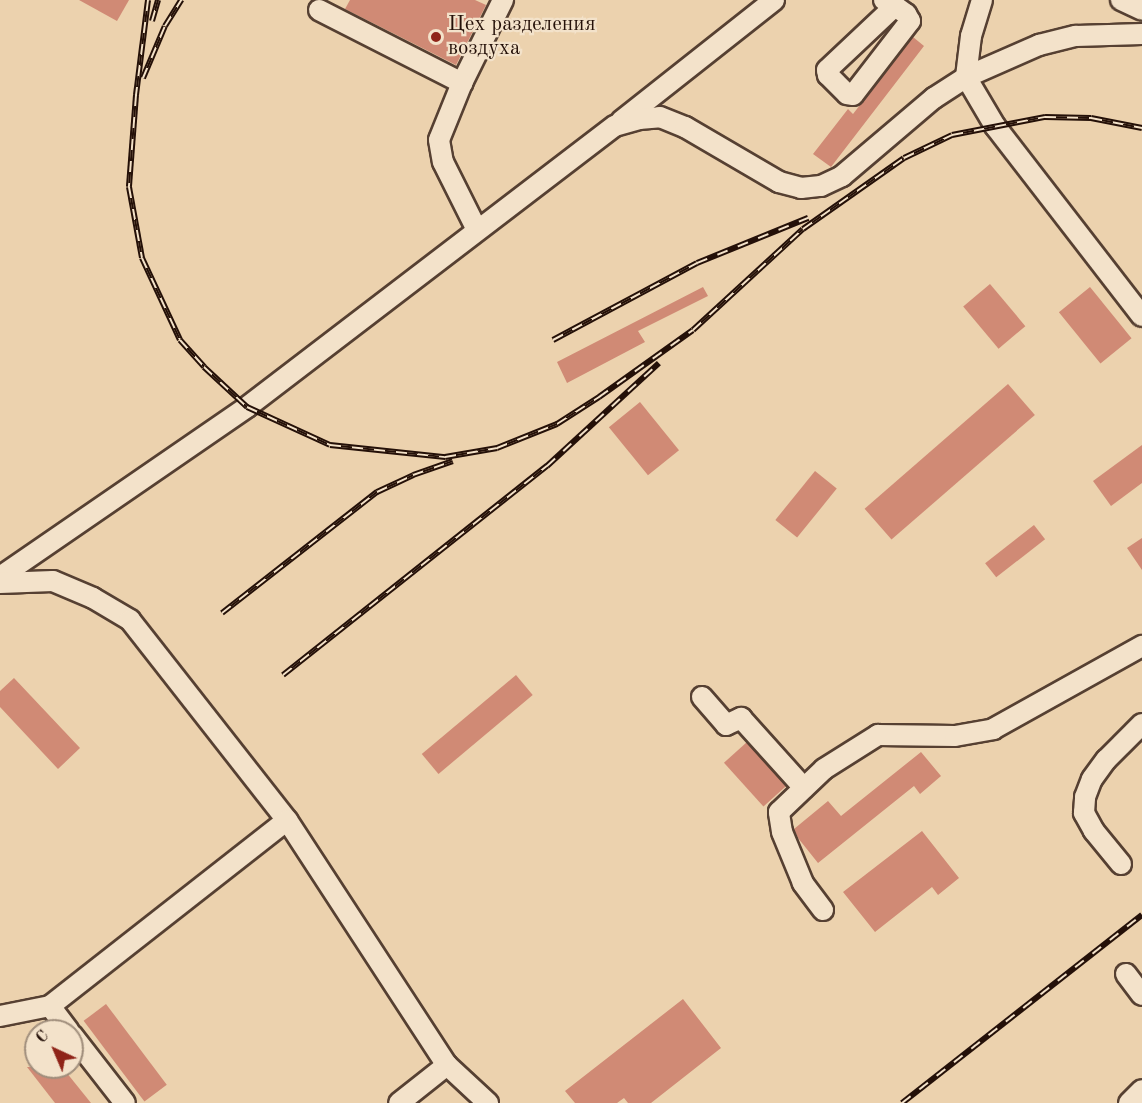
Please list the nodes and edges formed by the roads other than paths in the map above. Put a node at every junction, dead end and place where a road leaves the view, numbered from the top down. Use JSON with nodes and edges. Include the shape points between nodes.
{"nodes":[{"id":1,"x":503,"y":0,"type":"edge"},
{"id":2,"x":774,"y":0,"type":"edge"},
{"id":3,"x":982,"y":0,"type":"edge"},
{"id":4,"x":1121,"y":0,"type":"edge"},
{"id":5,"x":889,"y":3,"type":"edge"},
{"id":6,"x":1142,"y":9,"type":"edge"},
{"id":7,"x":319,"y":10,"type":"dead end"},
{"id":8,"x":1142,"y":34,"type":"edge"},
{"id":9,"x":966,"y":77,"type":"junction"},
{"id":10,"x":462,"y":83,"type":"junction"},
{"id":11,"x":615,"y":126,"type":"junction"},
{"id":12,"x":477,"y":230,"type":"junction"},
{"id":13,"x":1142,"y":316,"type":"edge"},
{"id":14,"x":0,"y":577,"type":"edge"},
{"id":15,"x":0,"y":583,"type":"edge"},
{"id":16,"x":1142,"y":646,"type":"edge"},
{"id":17,"x":702,"y":697,"type":"dead end"},
{"id":18,"x":1142,"y":724,"type":"edge"},
{"id":19,"x":804,"y":788,"type":"junction"},
{"id":20,"x":287,"y":820,"type":"junction"},
{"id":21,"x":1121,"y":864,"type":"dead end"},
{"id":22,"x":823,"y":910,"type":"dead end"},
{"id":23,"x":1126,"y":974,"type":"dead end"},
{"id":24,"x":1142,"y":995,"type":"edge"},
{"id":25,"x":50,"y":1006,"type":"junction"},
{"id":26,"x":0,"y":1016,"type":"edge"},
{"id":27,"x":60,"y":1019,"type":"edge"},
{"id":28,"x":84,"y":1050,"type":"edge"},
{"id":29,"x":447,"y":1065,"type":"junction"},
{"id":30,"x":1142,"y":1090,"type":"edge"},
{"id":31,"x":125,"y":1103,"type":"edge"},
{"id":32,"x":399,"y":1103,"type":"edge"},
{"id":33,"x":488,"y":1103,"type":"edge"},
{"id":34,"x":1129,"y":1103,"type":"edge"}],
"edges":[{"from":1,"to":10,"type":"street"},
{"from":2,"to":11,"type":"street"},
{"from":3,"to":9,"type":"street","via":[[971,36]]},
{"from":4,"to":6,"type":"street"},
{"from":5,"to":5,"type":"street","via":[[910,21],[853,95],[847,94],[827,70]]},
{"from":7,"to":10,"type":"street"},
{"from":8,"to":9,"type":"street","via":[[1076,36],[1039,45]]},
{"from":9,"to":11,"type":"street","via":[[934,98],[842,176],[821,186],[801,188],[779,182],[685,127],[660,117]]},
{"from":9,"to":13,"type":"street","via":[[995,126]]},
{"from":10,"to":12,"type":"street","via":[[440,140],[443,162]]},
{"from":11,"to":12,"type":"street"},
{"from":12,"to":14,"type":"street","via":[[247,407]]},
{"from":15,"to":20,"type":"street","via":[[52,581],[93,598],[130,620]]},
{"from":16,"to":19,"type":"street","via":[[993,729],[955,736],[878,735],[824,769]]},
{"from":17,"to":19,"type":"street","via":[[726,725],[741,718]]},
{"from":18,"to":21,"type":"street","via":[[1106,760],[1085,797],[1084,813]]},
{"from":19,"to":22,"type":"street","via":[[779,812],[782,832],[803,883]]},
{"from":20,"to":25,"type":"street"},
{"from":20,"to":29,"type":"street"},
{"from":23,"to":24,"type":"street"},
{"from":25,"to":26,"type":"street"},
{"from":25,"to":27,"type":"street"},
{"from":28,"to":31,"type":"street"},
{"from":29,"to":32,"type":"street"},
{"from":29,"to":33,"type":"street"},
{"from":30,"to":34,"type":"street"}]}
